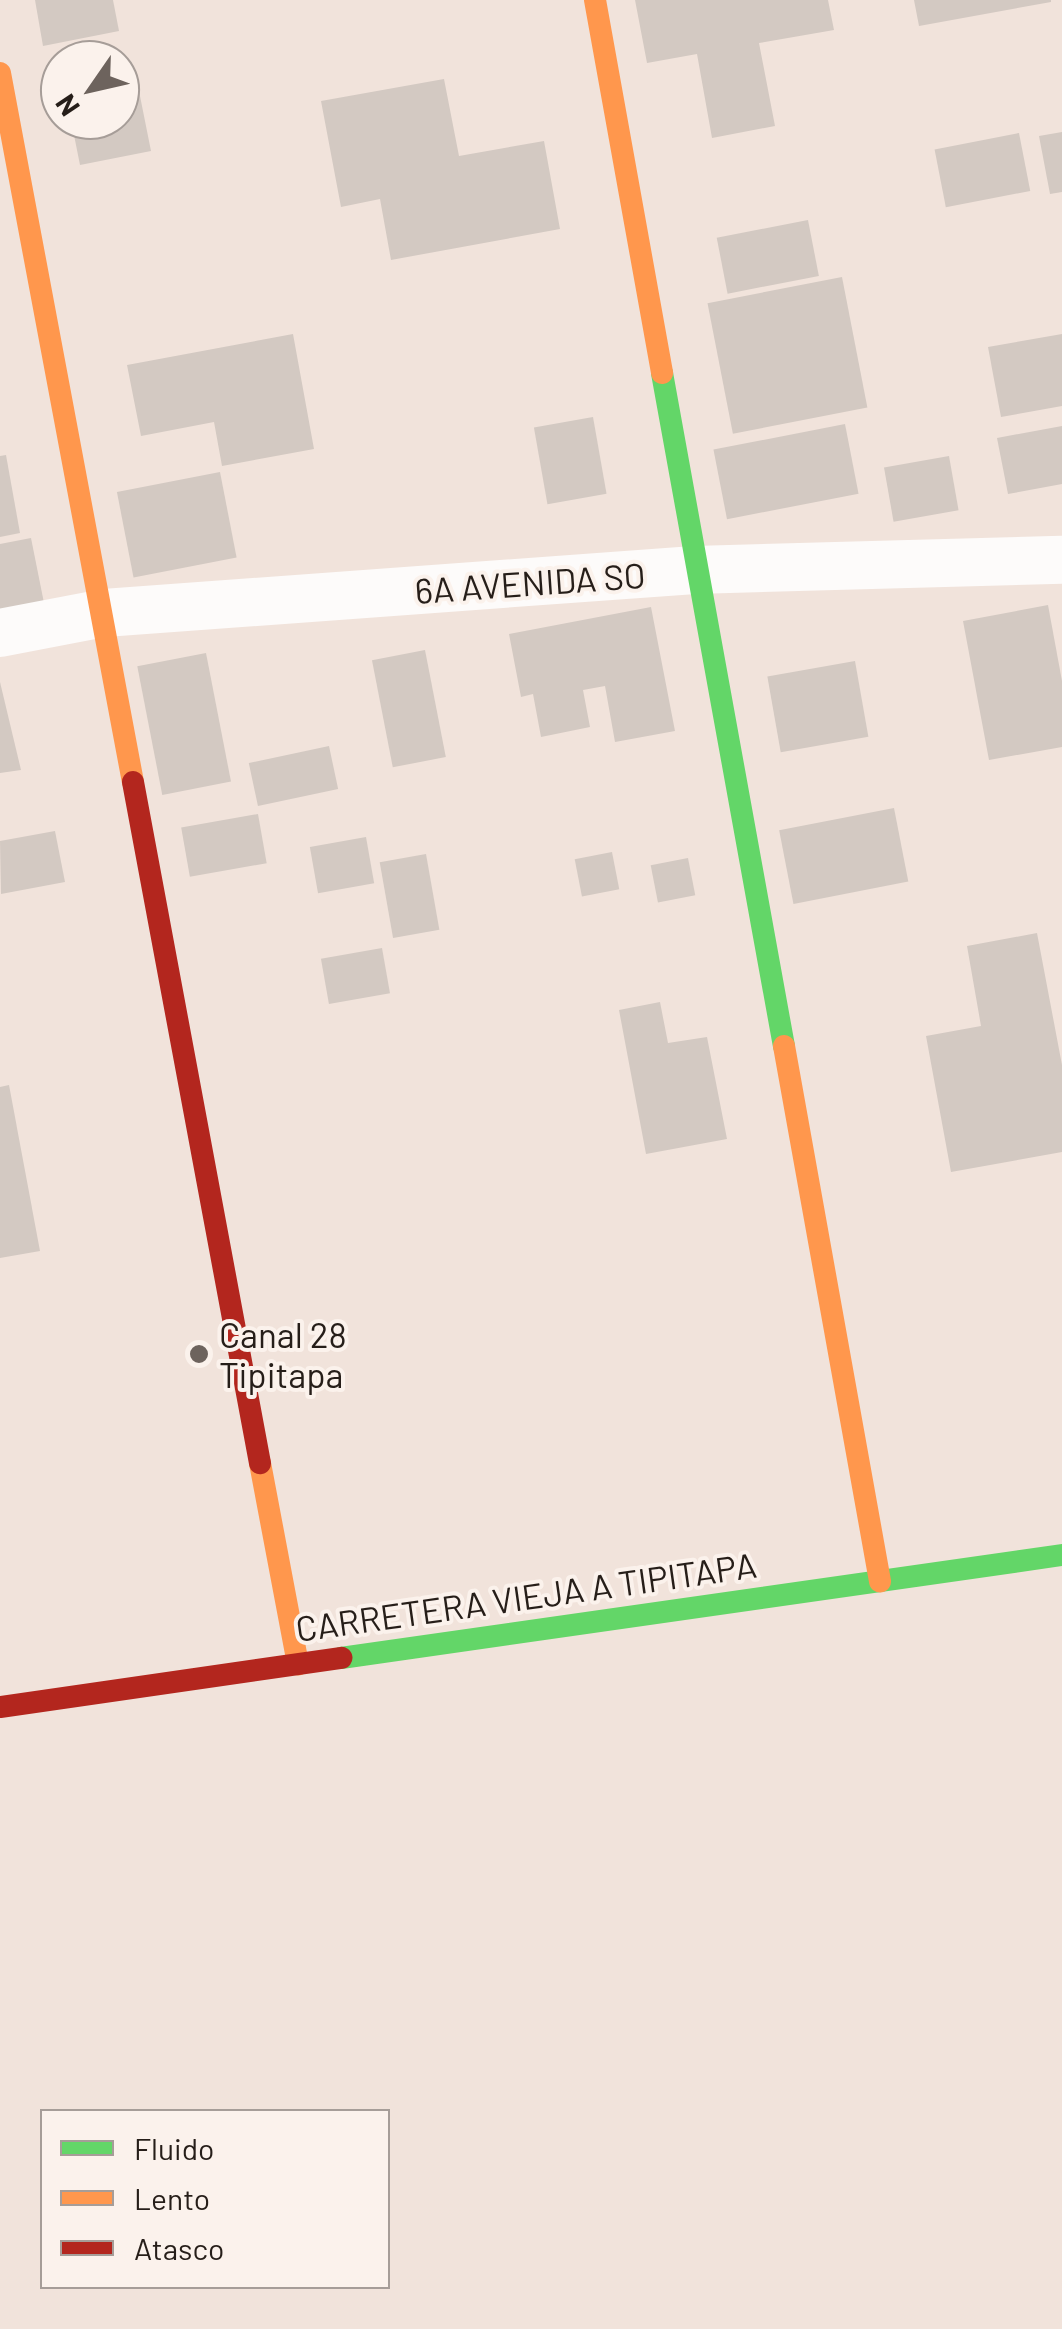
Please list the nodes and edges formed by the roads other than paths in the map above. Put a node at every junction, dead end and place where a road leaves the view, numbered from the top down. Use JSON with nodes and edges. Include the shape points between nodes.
{"nodes":[{"id":1,"x":594,"y":0,"type":"edge"},
{"id":2,"x":0,"y":74,"type":"edge"},
{"id":3,"x":1062,"y":560,"type":"edge"},
{"id":4,"x":694,"y":570,"type":"junction"},
{"id":5,"x":104,"y":613,"type":"junction"},
{"id":6,"x":0,"y":632,"type":"edge"},
{"id":7,"x":1062,"y":1554,"type":"edge"},
{"id":8,"x":880,"y":1581,"type":"junction"},
{"id":9,"x":298,"y":1664,"type":"junction"},
{"id":10,"x":0,"y":1707,"type":"edge"}],
"edges":[{"from":1,"to":4,"type":"street"},
{"from":2,"to":5,"type":"street"},
{"from":3,"to":4,"type":"street","name":"6A AVENIDA SO"},
{"from":4,"to":5,"type":"street","name":"6A AVENIDA SO"},
{"from":4,"to":8,"type":"street"},
{"from":5,"to":6,"type":"street","name":"6A AVENIDA SO"},
{"from":5,"to":9,"type":"street"},
{"from":7,"to":8,"type":"street","name":"CARRETERA VIEJA A TIPITAPA"},
{"from":8,"to":9,"type":"street","name":"CARRETERA VIEJA A TIPITAPA"},
{"from":9,"to":10,"type":"street","name":"CARRETERA VIEJA A TIPITAPA"}]}
